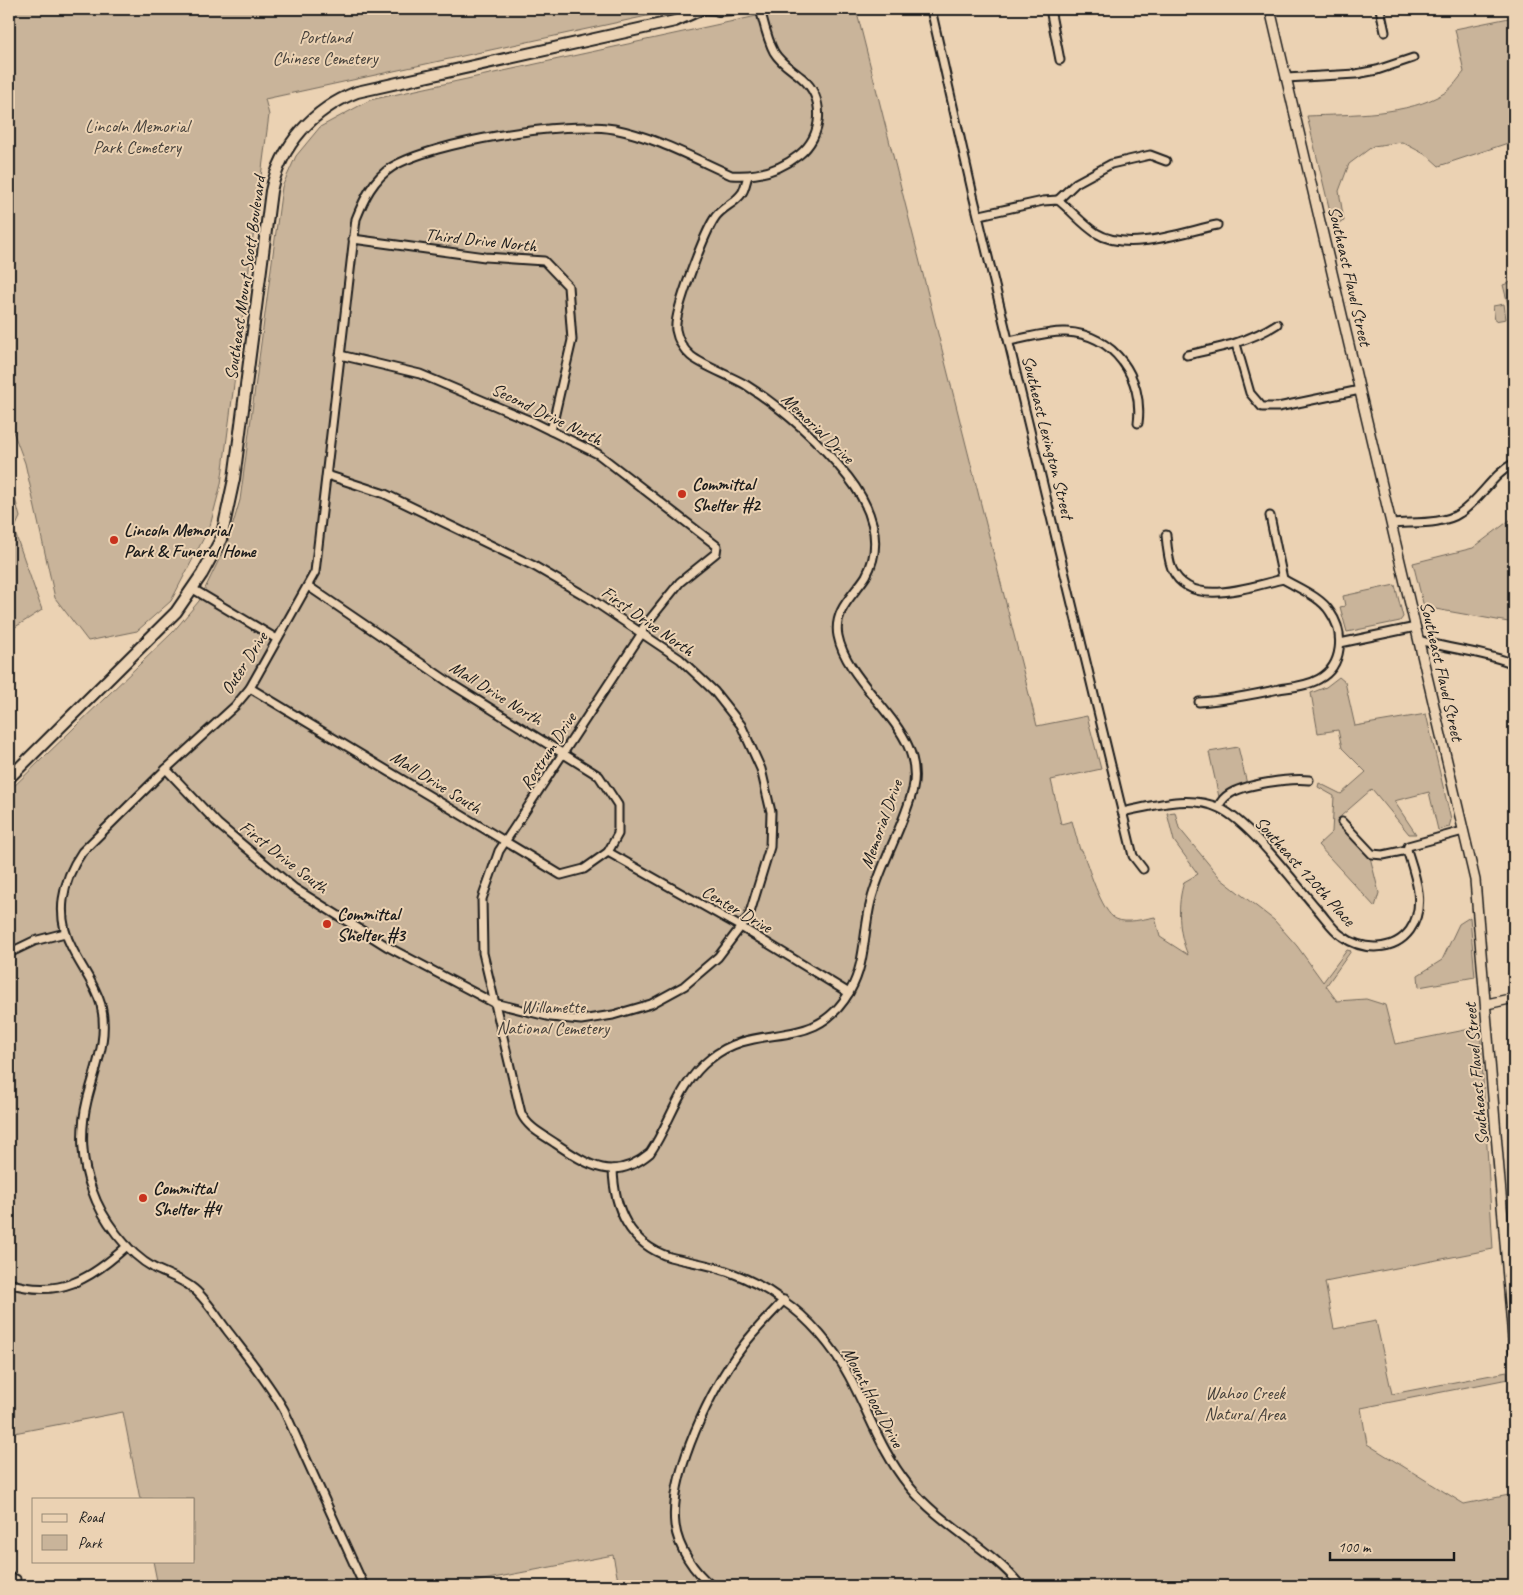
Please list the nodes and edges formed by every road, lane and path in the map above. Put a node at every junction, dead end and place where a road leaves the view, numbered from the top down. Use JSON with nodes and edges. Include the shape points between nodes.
{"nodes":[{"id":1,"x":703,"y":9,"type":"edge"},
{"id":2,"x":732,"y":9,"type":"edge"},
{"id":3,"x":760,"y":9,"type":"edge"},
{"id":4,"x":931,"y":9,"type":"edge"},
{"id":5,"x":1050,"y":9,"type":"edge"},
{"id":6,"x":1270,"y":9,"type":"edge"},
{"id":7,"x":1380,"y":9,"type":"edge"},
{"id":8,"x":718,"y":10,"type":"edge"},
{"id":9,"x":1385,"y":32,"type":"dead end"},
{"id":10,"x":1413,"y":58,"type":"dead end"},
{"id":11,"x":1060,"y":60,"type":"dead end"},
{"id":12,"x":1286,"y":78,"type":"junction"},
{"id":13,"x":1166,"y":161,"type":"dead end"},
{"id":14,"x":748,"y":176,"type":"junction"},
{"id":15,"x":1058,"y":200,"type":"junction"},
{"id":16,"x":980,"y":215,"type":"junction"},
{"id":17,"x":1217,"y":225,"type":"dead end"},
{"id":18,"x":353,"y":238,"type":"junction"},
{"id":19,"x":1276,"y":324,"type":"dead end"},
{"id":20,"x":1009,"y":341,"type":"junction"},
{"id":21,"x":1236,"y":344,"type":"junction"},
{"id":22,"x":340,"y":355,"type":"junction"},
{"id":23,"x":1188,"y":355,"type":"dead end"},
{"id":24,"x":1360,"y":390,"type":"junction"},
{"id":25,"x":1138,"y":423,"type":"dead end"},
{"id":26,"x":551,"y":431,"type":"junction"},
{"id":27,"x":1514,"y":463,"type":"edge"},
{"id":28,"x":327,"y":475,"type":"junction"},
{"id":29,"x":1270,"y":516,"type":"dead end"},
{"id":30,"x":1392,"y":524,"type":"junction"},
{"id":31,"x":1166,"y":535,"type":"dead end"},
{"id":32,"x":717,"y":546,"type":"joint"},
{"id":33,"x":1283,"y":580,"type":"junction"},
{"id":34,"x":308,"y":586,"type":"junction"},
{"id":35,"x":193,"y":589,"type":"junction"},
{"id":36,"x":1416,"y":628,"type":"junction"},
{"id":37,"x":642,"y":633,"type":"junction"},
{"id":38,"x":277,"y":639,"type":"junction"},
{"id":39,"x":1418,"y":640,"type":"junction"},
{"id":40,"x":1340,"y":643,"type":"junction"},
{"id":41,"x":1514,"y":664,"type":"edge"},
{"id":42,"x":250,"y":688,"type":"junction"},
{"id":43,"x":1199,"y":702,"type":"dead end"},
{"id":44,"x":564,"y":754,"type":"junction"},
{"id":45,"x":166,"y":769,"type":"junction"},
{"id":46,"x":9,"y":778,"type":"edge"},
{"id":47,"x":1309,"y":780,"type":"dead end"},
{"id":48,"x":1218,"y":807,"type":"junction"},
{"id":49,"x":1122,"y":812,"type":"junction"},
{"id":50,"x":1342,"y":822,"type":"dead end"},
{"id":51,"x":1463,"y":832,"type":"junction"},
{"id":52,"x":505,"y":842,"type":"junction"},
{"id":53,"x":1407,"y":850,"type":"junction"},
{"id":54,"x":608,"y":852,"type":"junction"},
{"id":55,"x":1143,"y":869,"type":"dead end"},
{"id":56,"x":741,"y":927,"type":"junction"},
{"id":57,"x":65,"y":933,"type":"junction"},
{"id":58,"x":9,"y":953,"type":"edge"},
{"id":59,"x":849,"y":994,"type":"junction"},
{"id":60,"x":1514,"y":998,"type":"edge"},
{"id":61,"x":494,"y":1004,"type":"junction"},
{"id":62,"x":1486,"y":1004,"type":"junction"},
{"id":63,"x":613,"y":1169,"type":"junction"},
{"id":64,"x":126,"y":1246,"type":"junction"},
{"id":65,"x":9,"y":1283,"type":"edge"},
{"id":66,"x":784,"y":1300,"type":"junction"},
{"id":67,"x":1514,"y":1351,"type":"edge"},
{"id":68,"x":364,"y":1586,"type":"edge"},
{"id":69,"x":712,"y":1586,"type":"edge"},
{"id":70,"x":1021,"y":1586,"type":"edge"}],
"edges":[{"from":1,"to":8,"type":"street"},
{"from":1,"to":35,"type":"main road","name":"Southeast Mount Scott Boulevard","via":[[675,21],[357,92],[327,106],[299,132],[278,165],[271,191],[229,509],[220,539]]},
{"from":2,"to":8,"type":"main road"},
{"from":3,"to":14,"type":"street","via":[[774,54],[812,90],[818,104],[819,122],[805,150],[792,160],[776,169]]},
{"from":4,"to":16,"type":"street","name":"Southeast Lexington Street"},
{"from":5,"to":11,"type":"street"},
{"from":6,"to":12,"type":"street","name":"Southeast Flavel Street"},
{"from":7,"to":9,"type":"street"},
{"from":10,"to":12,"type":"street","via":[[1356,74]]},
{"from":12,"to":24,"type":"street","name":"Southeast Flavel Street"},
{"from":13,"to":15,"type":"street","via":[[1150,155],[1111,164],[1076,183]]},
{"from":14,"to":18,"type":"street","name":"Outer Drive","via":[[731,175],[653,140],[612,129],[571,127],[506,134],[426,153],[392,168],[371,188],[363,202]]},
{"from":14,"to":59,"type":"street","name":"Memorial Drive","via":[[742,192],[721,210],[709,230],[676,314],[676,334],[695,359],[749,387],[799,426],[836,463],[865,502],[874,532],[871,560],[867,573],[840,613],[838,636],[852,666],[906,742],[914,767],[913,787],[878,878],[862,965]]},
{"from":15,"to":16,"type":"street"},
{"from":15,"to":17,"type":"street","via":[[1096,232],[1120,241]]},
{"from":16,"to":20,"type":"street","name":"Southeast Lexington Street"},
{"from":18,"to":22,"type":"street","name":"Outer Drive"},
{"from":18,"to":26,"type":"street","name":"Third Drive North","via":[[477,256],[544,261],[568,286],[572,340]]},
{"from":19,"to":21,"type":"street"},
{"from":20,"to":25,"type":"street","via":[[1065,332],[1088,336],[1106,346],[1130,370],[1138,396]]},
{"from":20,"to":49,"type":"street","name":"Southeast Lexington Street"},
{"from":21,"to":23,"type":"street"},
{"from":21,"to":24,"type":"street","via":[[1250,393],[1262,406],[1278,407]]},
{"from":22,"to":26,"type":"street","name":"Second Drive North","via":[[420,374]]},
{"from":22,"to":28,"type":"street","name":"Outer Drive"},
{"from":24,"to":30,"type":"street","name":"Southeast Flavel Street"},
{"from":26,"to":32,"type":"street","name":"Second Drive North","via":[[598,454]]},
{"from":27,"to":30,"type":"street","via":[[1456,515]]},
{"from":28,"to":34,"type":"street","name":"Outer Drive","via":[[318,558]]},
{"from":28,"to":37,"type":"street","name":"First Drive North","via":[[385,494],[534,566]]},
{"from":29,"to":33,"type":"street"},
{"from":30,"to":36,"type":"street","name":"Southeast Flavel Street"},
{"from":31,"to":33,"type":"street","via":[[1173,570],[1186,586],[1197,591],[1222,593]]},
{"from":32,"to":37,"type":"street","name":"Rostrum Drive","via":[[716,553],[680,582]]},
{"from":33,"to":40,"type":"street","via":[[1319,601],[1330,612]]},
{"from":34,"to":38,"type":"street","name":"Outer Drive"},
{"from":34,"to":44,"type":"street","name":"Mall Drive North","via":[[454,686]]},
{"from":35,"to":38,"type":"street"},
{"from":35,"to":46,"type":"main road","name":"Southeast Mount Scott Boulevard","via":[[152,637]]},
{"from":36,"to":39,"type":"street","name":"Southeast Flavel Street"},
{"from":36,"to":40,"type":"street"},
{"from":37,"to":44,"type":"street","name":"Rostrum Drive"},
{"from":37,"to":56,"type":"street","name":"First Drive North","via":[[680,659],[714,691],[741,725],[761,769],[771,812],[770,848],[749,916]]},
{"from":38,"to":42,"type":"street","name":"Outer Drive"},
{"from":39,"to":41,"type":"street","via":[[1481,653]]},
{"from":39,"to":51,"type":"street","name":"Southeast Flavel Street"},
{"from":40,"to":43,"type":"street","via":[[1335,664],[1319,679]]},
{"from":42,"to":45,"type":"street","name":"Outer Drive","via":[[235,706]]},
{"from":42,"to":52,"type":"street","name":"Mall Drive South"},
{"from":44,"to":52,"type":"street","name":"Rostrum Drive"},
{"from":44,"to":54,"type":"street","name":"Mall Drive North","via":[[599,776],[618,805],[618,834]]},
{"from":45,"to":57,"type":"street","name":"Outer Drive","via":[[93,840],[73,865],[62,902]]},
{"from":45,"to":61,"type":"street","name":"First Drive South","via":[[218,824],[294,888],[388,947]]},
{"from":47,"to":48,"type":"street","via":[[1297,779],[1236,790]]},
{"from":48,"to":49,"type":"street","name":"Southeast 120th Place","via":[[1193,801]]},
{"from":48,"to":53,"type":"street","name":"Southeast 120th Place","via":[[1244,825],[1340,935],[1362,946],[1390,944],[1409,931],[1418,916],[1420,899]]},
{"from":49,"to":55,"type":"street","name":"Southeast Lexington Street","via":[[1133,856]]},
{"from":50,"to":53,"type":"street","via":[[1372,854]]},
{"from":51,"to":53,"type":"street","via":[[1413,843]]},
{"from":51,"to":62,"type":"street","name":"Southeast Flavel Street","via":[[1476,888]]},
{"from":52,"to":54,"type":"street","name":"Mall Drive South","via":[[561,875],[584,869]]},
{"from":52,"to":61,"type":"street","name":"Rostrum Drive","via":[[482,899],[482,953]]},
{"from":54,"to":56,"type":"street","name":"Center Drive"},
{"from":56,"to":59,"type":"street","name":"Center Drive"},
{"from":56,"to":61,"type":"street","name":"First Drive South","via":[[718,957],[691,981],[651,1004],[581,1020]]},
{"from":57,"to":58,"type":"street","via":[[34,941]]},
{"from":57,"to":64,"type":"street","via":[[97,994],[103,1021],[102,1045],[85,1110],[83,1149],[87,1172],[102,1211]]},
{"from":59,"to":63,"type":"street","name":"Memorial Drive","via":[[830,1018],[820,1025],[798,1033],[744,1041],[720,1051],[685,1087],[650,1153],[630,1165]]},
{"from":60,"to":62,"type":"street"},
{"from":61,"to":63,"type":"street","name":"Memorial Drive","via":[[524,1120],[583,1162]]},
{"from":62,"to":67,"type":"street","name":"Southeast Flavel Street"},
{"from":63,"to":66,"type":"street","name":"Mount Hood Drive","via":[[620,1213],[632,1231],[650,1248],[731,1272]]},
{"from":64,"to":65,"type":"street","via":[[106,1265],[70,1285],[36,1288]]},
{"from":64,"to":68,"type":"street","via":[[153,1268],[195,1290],[272,1391]]},
{"from":66,"to":69,"type":"street","via":[[743,1346],[728,1369],[703,1414],[682,1470],[674,1510],[679,1539],[696,1569]]},
{"from":66,"to":70,"type":"street","name":"Mount Hood Drive","via":[[839,1359],[882,1446],[909,1486],[941,1518],[998,1562]]}]}
